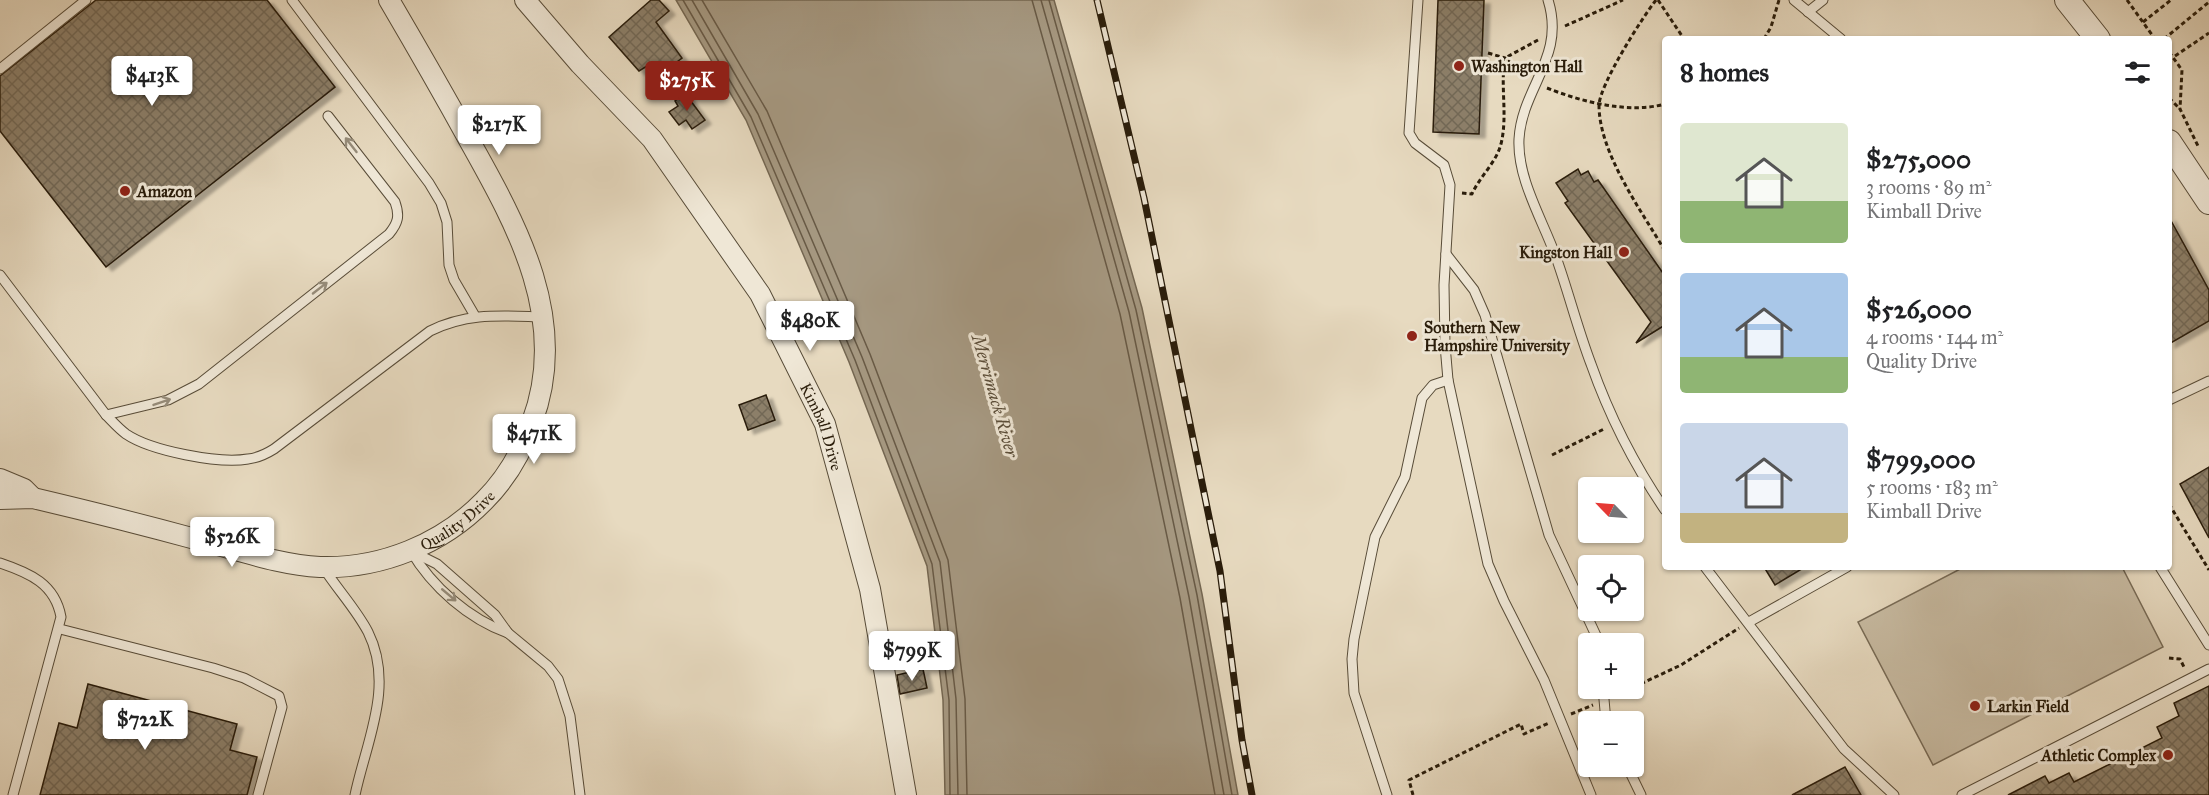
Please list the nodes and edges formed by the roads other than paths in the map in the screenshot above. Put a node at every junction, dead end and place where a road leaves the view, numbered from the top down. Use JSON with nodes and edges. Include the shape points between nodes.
{"nodes":[{"id":1,"x":86,"y":0,"type":"edge"},
{"id":2,"x":292,"y":0,"type":"edge"},
{"id":3,"x":389,"y":0,"type":"edge"},
{"id":4,"x":525,"y":0,"type":"edge"},
{"id":5,"x":1418,"y":0,"type":"edge"},
{"id":6,"x":1548,"y":0,"type":"edge"},
{"id":7,"x":1794,"y":0,"type":"edge"},
{"id":8,"x":1823,"y":0,"type":"edge"},
{"id":9,"x":2067,"y":0,"type":"edge"},
{"id":10,"x":1808,"y":12,"type":"junction"},
{"id":11,"x":1837,"y":36,"type":"edge"},
{"id":12,"x":2096,"y":36,"type":"edge"},
{"id":13,"x":0,"y":69,"type":"edge"},
{"id":14,"x":328,"y":116,"type":"dead end"},
{"id":15,"x":2172,"y":146,"type":"edge"},
{"id":16,"x":2209,"y":202,"type":"edge"},
{"id":17,"x":1446,"y":254,"type":"junction"},
{"id":18,"x":0,"y":275,"type":"edge"},
{"id":19,"x":476,"y":316,"type":"junction"},
{"id":20,"x":544,"y":317,"type":"junction"},
{"id":21,"x":1448,"y":380,"type":"junction"},
{"id":22,"x":2209,"y":381,"type":"edge"},
{"id":23,"x":2172,"y":399,"type":"edge"},
{"id":24,"x":106,"y":415,"type":"junction"},
{"id":25,"x":0,"y":479,"type":"edge"},
{"id":26,"x":33,"y":498,"type":"junction"},
{"id":27,"x":0,"y":499,"type":"edge"},
{"id":28,"x":1662,"y":506,"type":"edge"},
{"id":29,"x":411,"y":551,"type":"junction"},
{"id":30,"x":0,"y":563,"type":"edge"},
{"id":31,"x":323,"y":567,"type":"junction"},
{"id":32,"x":1707,"y":570,"type":"edge"},
{"id":33,"x":1842,"y":570,"type":"edge"},
{"id":34,"x":2162,"y":570,"type":"edge"},
{"id":35,"x":1749,"y":622,"type":"junction"},
{"id":36,"x":60,"y":629,"type":"junction"},
{"id":37,"x":508,"y":633,"type":"junction"},
{"id":38,"x":1595,"y":633,"type":"edge"},
{"id":39,"x":2209,"y":645,"type":"edge"},
{"id":40,"x":2209,"y":669,"type":"edge"},
{"id":41,"x":1632,"y":777,"type":"edge"},
{"id":42,"x":14,"y":795,"type":"edge"},
{"id":43,"x":258,"y":795,"type":"edge"},
{"id":44,"x":355,"y":795,"type":"edge"},
{"id":45,"x":580,"y":795,"type":"edge"},
{"id":46,"x":906,"y":795,"type":"edge"},
{"id":47,"x":1387,"y":795,"type":"edge"},
{"id":48,"x":1591,"y":795,"type":"edge"},
{"id":49,"x":1641,"y":795,"type":"edge"},
{"id":50,"x":1894,"y":795,"type":"edge"},
{"id":51,"x":1962,"y":795,"type":"edge"}],
"edges":[{"from":1,"to":13,"type":"lane"},
{"from":2,"to":19,"type":"lane","via":[[441,202],[447,222],[449,265]]},
{"from":3,"to":20,"type":"street","name":"Quality Drive","via":[[498,192],[521,241]]},
{"from":4,"to":46,"type":"street","name":"Kimball Drive","via":[[652,139],[760,294],[825,424],[870,589]]},
{"from":5,"to":17,"type":"lane","via":[[1409,133],[1415,143],[1444,165],[1450,192]]},
{"from":6,"to":28,"type":"lane","via":[[1554,31],[1522,118],[1521,163],[1592,368],[1645,481]]},
{"from":7,"to":10,"type":"lane"},
{"from":8,"to":10,"type":"lane"},
{"from":9,"to":12,"type":"street"},
{"from":10,"to":11,"type":"lane"},
{"from":24,"to":14,"type":"lane","one_way":true,"via":[[168,400],[199,384],[397,224],[399,212],[395,202]]},
{"from":15,"to":16,"type":"street"},
{"from":17,"to":21,"type":"lane"},
{"from":17,"to":38,"type":"lane","via":[[1474,290],[1485,315],[1548,535]]},
{"from":18,"to":24,"type":"lane"},
{"from":19,"to":20,"type":"lane"},
{"from":19,"to":24,"type":"lane","via":[[430,331],[274,449],[249,459],[218,459],[145,443],[126,434]]},
{"from":20,"to":29,"type":"street","name":"Quality Drive","via":[[545,373],[540,403],[512,466],[495,491],[474,511],[446,533]]},
{"from":21,"to":47,"type":"lane","via":[[1433,385],[1422,398],[1405,477],[1372,545],[1354,639],[1354,693]]},
{"from":21,"to":48,"type":"lane","via":[[1488,564],[1544,681]]},
{"from":22,"to":23,"type":"lane"},
{"from":25,"to":26,"type":"street","name":"Quality Drive","via":[[24,489]]},
{"from":26,"to":27,"type":"street","name":"Quality Drive"},
{"from":26,"to":31,"type":"street","name":"Quality Drive","via":[[271,559]]},
{"from":29,"to":31,"type":"street","name":"Quality Drive"},
{"from":29,"to":37,"type":"lane","via":[[437,564],[495,615]]},
{"from":29,"to":37,"type":"lane","one_way":true,"via":[[426,576],[453,599],[489,626]]},
{"from":30,"to":36,"type":"lane","via":[[39,579],[50,590],[59,605]]},
{"from":31,"to":44,"type":"lane","via":[[375,647],[380,693]]},
{"from":32,"to":35,"type":"lane"},
{"from":33,"to":35,"type":"lane"},
{"from":34,"to":39,"type":"lane"},
{"from":35,"to":50,"type":"lane","via":[[1844,749]]},
{"from":36,"to":42,"type":"lane"},
{"from":36,"to":43,"type":"lane","via":[[213,668],[279,696],[282,707]]},
{"from":37,"to":45,"type":"lane","via":[[558,679],[570,716]]},
{"from":40,"to":51,"type":"lane"},
{"from":41,"to":49,"type":"lane"}]}
